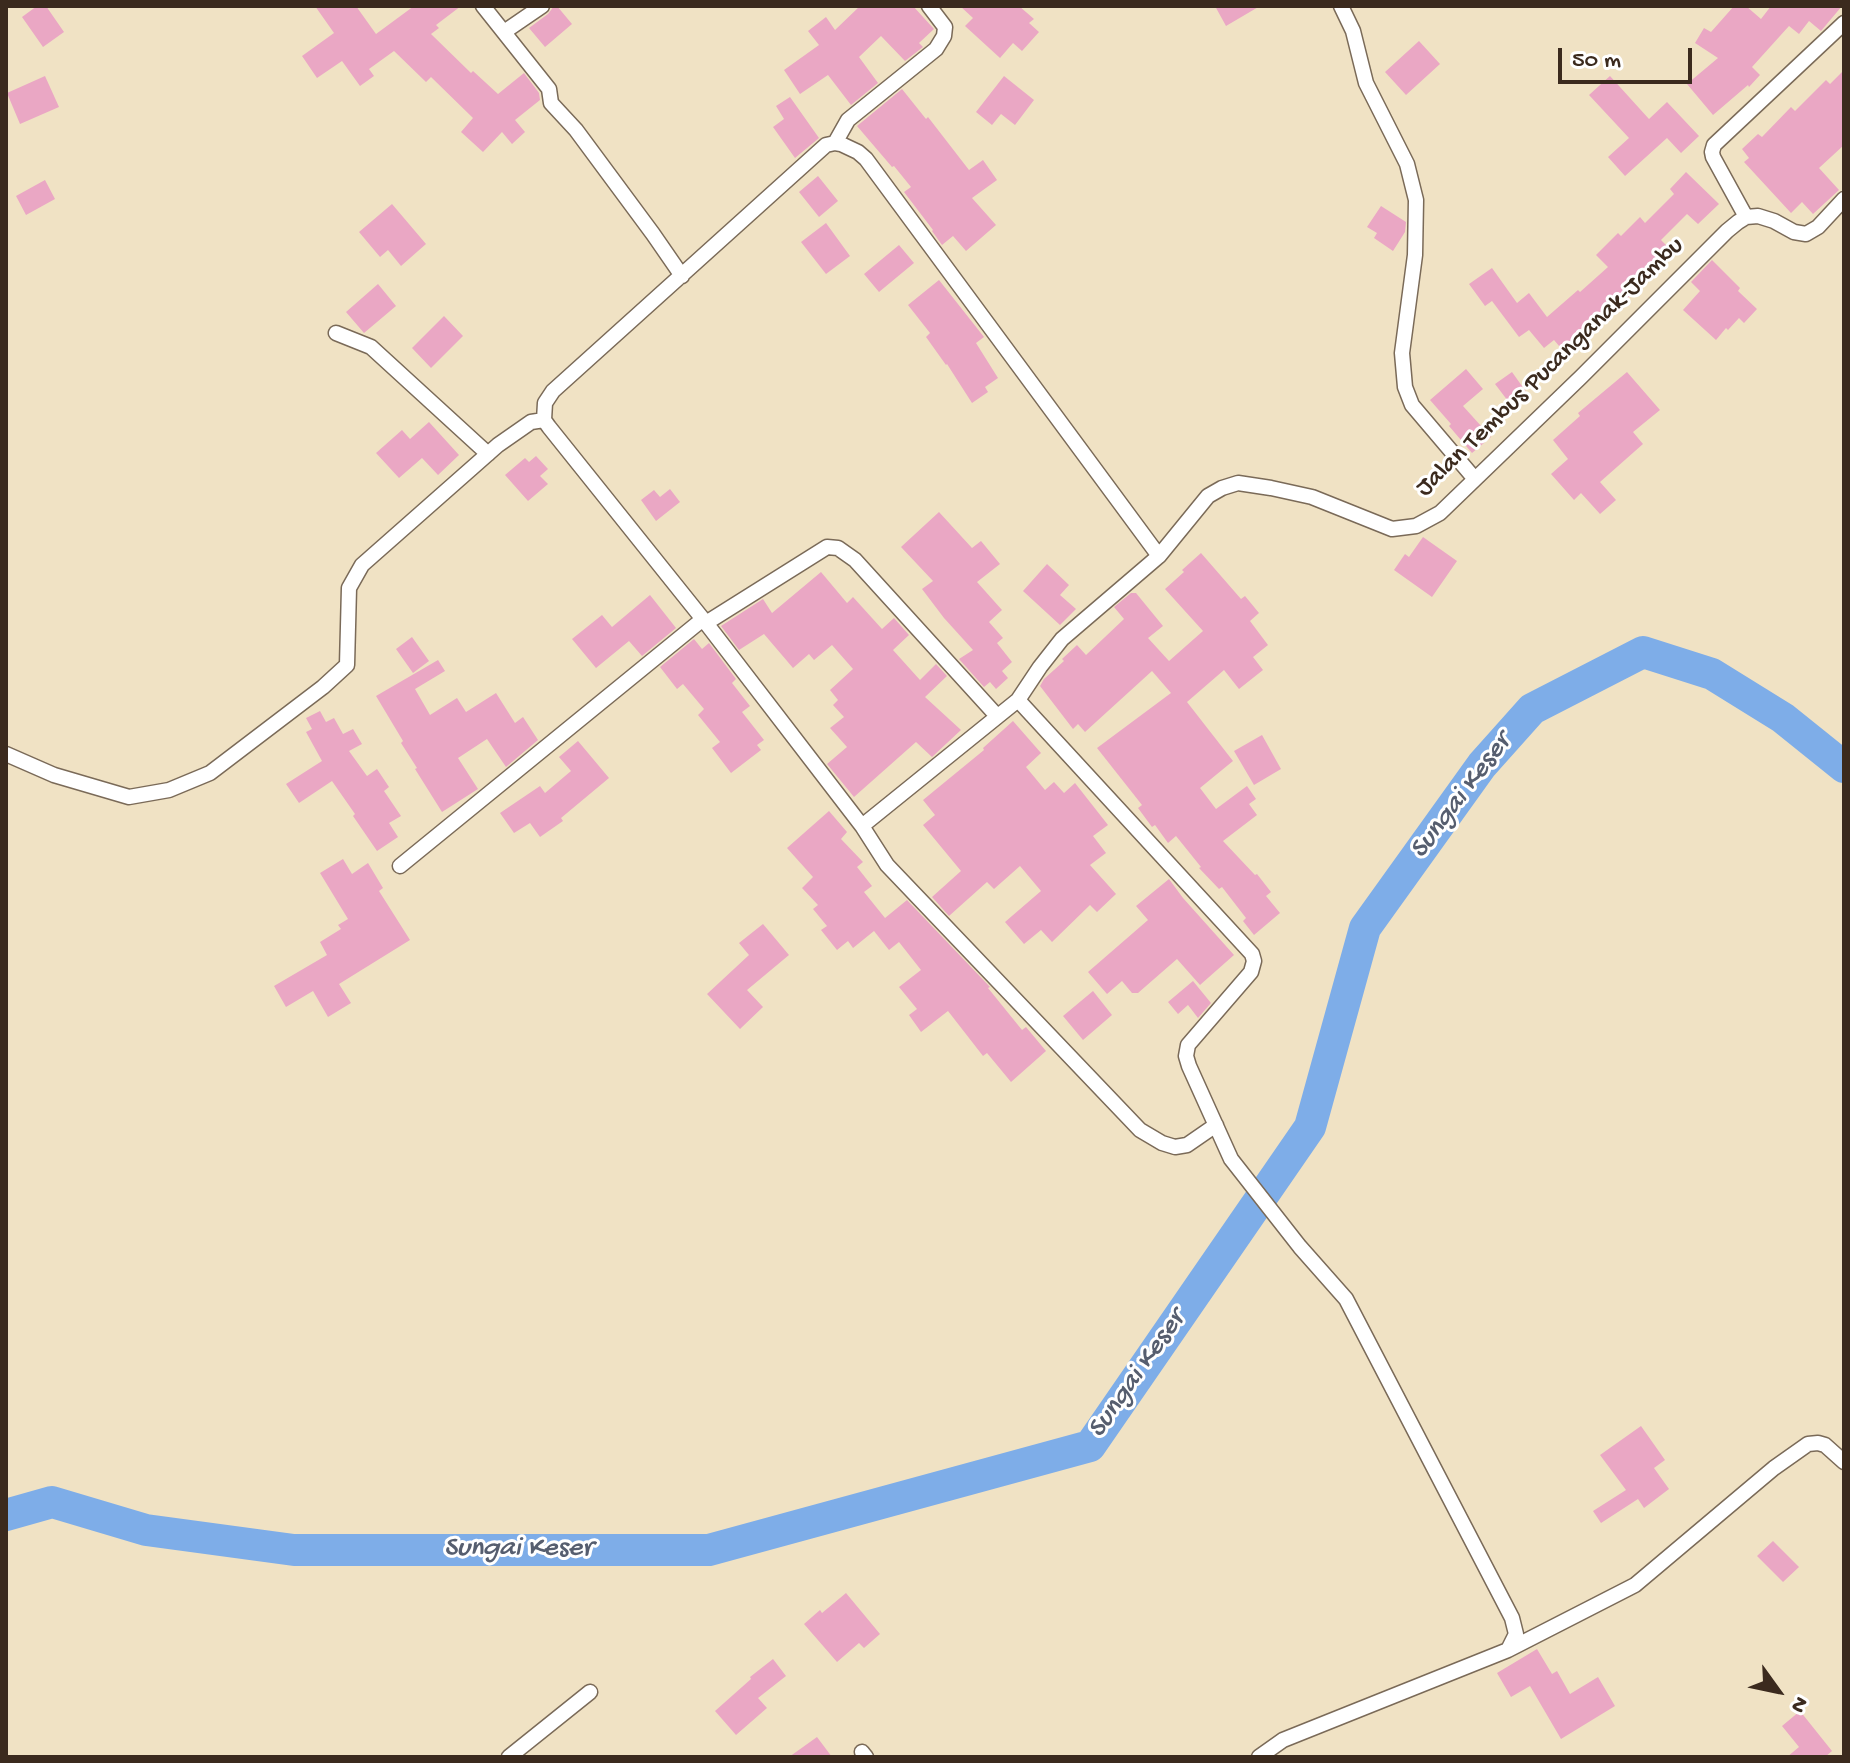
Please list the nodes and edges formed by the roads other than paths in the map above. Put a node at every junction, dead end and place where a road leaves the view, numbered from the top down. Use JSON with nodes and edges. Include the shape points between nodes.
{"nodes":[{"id":1,"x":483,"y":6,"type":"edge"},
{"id":2,"x":542,"y":6,"type":"edge"},
{"id":3,"x":929,"y":6,"type":"edge"},
{"id":4,"x":1341,"y":6,"type":"edge"},
{"id":5,"x":1844,"y":23,"type":"edge"},
{"id":6,"x":504,"y":32,"type":"junction"},
{"id":7,"x":835,"y":143,"type":"junction"},
{"id":8,"x":1844,"y":199,"type":"edge"},
{"id":9,"x":1746,"y":217,"type":"junction"},
{"id":10,"x":682,"y":276,"type":"junction"},
{"id":11,"x":336,"y":333,"type":"dead end"},
{"id":12,"x":544,"y":420,"type":"junction"},
{"id":13,"x":488,"y":454,"type":"junction"},
{"id":14,"x":1474,"y":478,"type":"junction"},
{"id":15,"x":1159,"y":556,"type":"junction"},
{"id":16,"x":705,"y":621,"type":"junction"},
{"id":17,"x":1018,"y":700,"type":"junction"},
{"id":18,"x":997,"y":716,"type":"junction"},
{"id":19,"x":6,"y":754,"type":"edge"},
{"id":20,"x":862,"y":826,"type":"junction"},
{"id":21,"x":400,"y":866,"type":"dead end"},
{"id":22,"x":1216,"y":1125,"type":"junction"},
{"id":23,"x":1844,"y":1462,"type":"edge"},
{"id":24,"x":1508,"y":1650,"type":"junction"},
{"id":25,"x":590,"y":1692,"type":"dead end"},
{"id":26,"x":509,"y":1757,"type":"edge"},
{"id":27,"x":1259,"y":1757,"type":"edge"}],
"edges":[{"from":1,"to":6,"type":"street"},
{"from":2,"to":6,"type":"street"},
{"from":3,"to":7,"type":"street","via":[[945,27],[936,49],[848,120]]},
{"from":4,"to":14,"type":"street","via":[[1366,83],[1407,164],[1416,200],[1415,255],[1402,353],[1405,387],[1412,405]]},
{"from":5,"to":9,"type":"street","via":[[1714,145],[1713,157]]},
{"from":6,"to":10,"type":"street"},
{"from":7,"to":10,"type":"street","via":[[826,145]]},
{"from":7,"to":15,"type":"street","via":[[866,159]]},
{"from":8,"to":9,"type":"street","via":[[1806,234],[1767,218]]},
{"from":9,"to":14,"type":"street","name":"Jalan Tembus Pucanganak-Jambu"},
{"from":10,"to":12,"type":"street","via":[[553,391],[545,403]]},
{"from":11,"to":13,"type":"street","via":[[371,347]]},
{"from":12,"to":13,"type":"street","via":[[531,422]]},
{"from":12,"to":16,"type":"street"},
{"from":13,"to":19,"type":"street","via":[[362,565],[349,588],[347,665],[210,773],[169,790],[129,797]]},
{"from":14,"to":15,"type":"street","name":"Jalan Tembus Pucanganak-Jambu","via":[[1440,513],[1416,526],[1392,529],[1312,497],[1238,483],[1208,496]]},
{"from":15,"to":17,"type":"street","name":"Jalan Tembus Pucanganak-Jambu","via":[[1062,639]]},
{"from":16,"to":18,"type":"street","via":[[827,547],[838,548],[855,560]]},
{"from":16,"to":20,"type":"street"},
{"from":16,"to":21,"type":"street"},
{"from":17,"to":18,"type":"street","name":"Jalan Tembus Pucanganak-Jambu"},
{"from":17,"to":22,"type":"street","via":[[1252,954],[1251,972],[1188,1045],[1189,1066]]},
{"from":18,"to":20,"type":"street","name":"Jalan Tembus Pucanganak-Jambu"},
{"from":20,"to":22,"type":"street","via":[[887,865],[1140,1130],[1175,1147]]},
{"from":22,"to":24,"type":"street","via":[[1231,1159],[1346,1299],[1512,1618],[1516,1634]]},
{"from":23,"to":24,"type":"street","via":[[1825,1445],[1808,1444],[1635,1585]]},
{"from":24,"to":27,"type":"street","via":[[1283,1740]]},
{"from":25,"to":26,"type":"street"}]}
